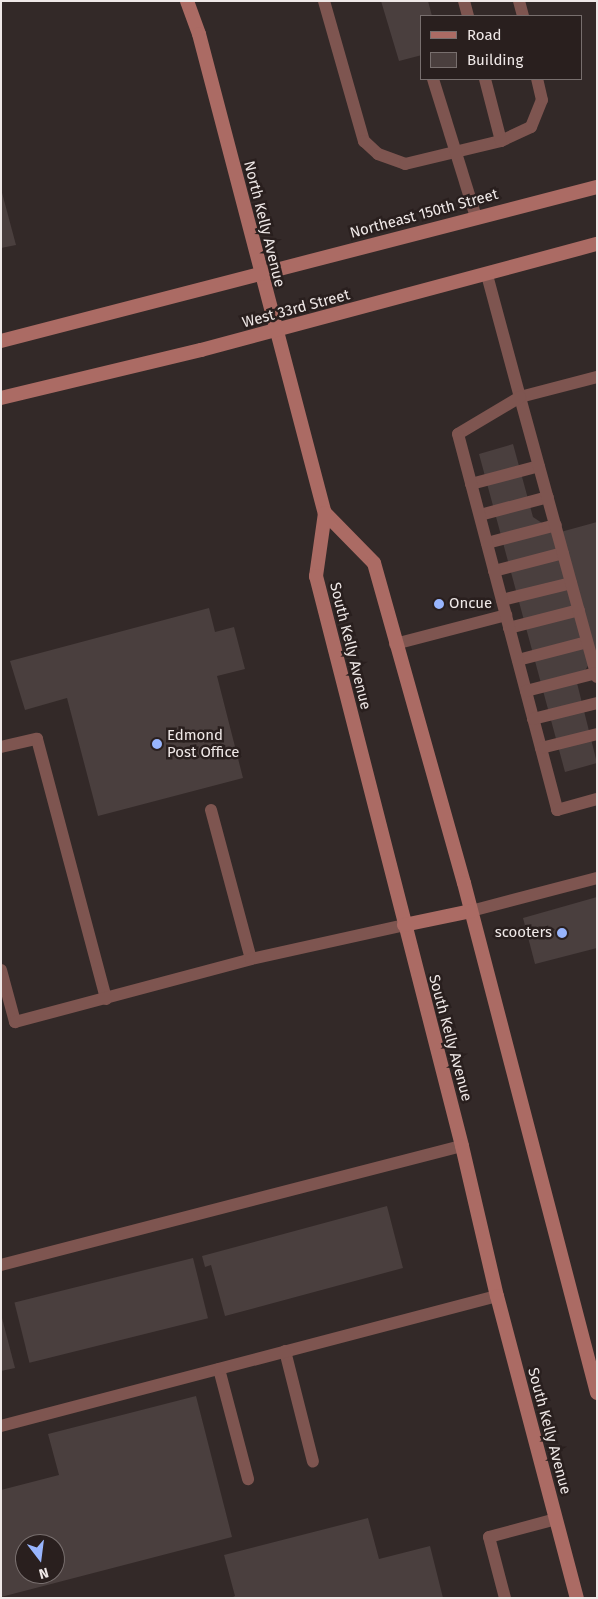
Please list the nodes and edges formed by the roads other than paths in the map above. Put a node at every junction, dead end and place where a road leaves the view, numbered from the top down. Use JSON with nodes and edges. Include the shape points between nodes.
{"nodes":[{"id":1,"x":188,"y":1,"type":"edge"},
{"id":2,"x":324,"y":1,"type":"edge"},
{"id":3,"x":464,"y":1,"type":"edge"},
{"id":4,"x":519,"y":1,"type":"edge"},
{"id":5,"x":468,"y":15,"type":"edge"},
{"id":6,"x":522,"y":15,"type":"edge"},
{"id":7,"x":433,"y":80,"type":"edge"},
{"id":8,"x":485,"y":80,"type":"edge"},
{"id":9,"x":537,"y":80,"type":"edge"},
{"id":10,"x":501,"y":141,"type":"junction"},
{"id":11,"x":455,"y":153,"type":"junction"},
{"id":12,"x":597,"y":187,"type":"edge"},
{"id":13,"x":476,"y":217,"type":"junction"},
{"id":14,"x":597,"y":244,"type":"edge"},
{"id":15,"x":259,"y":272,"type":"junction"},
{"id":16,"x":487,"y":275,"type":"junction"},
{"id":17,"x":275,"y":331,"type":"junction"},
{"id":18,"x":1,"y":341,"type":"edge"},
{"id":19,"x":597,"y":377,"type":"edge"},
{"id":20,"x":520,"y":397,"type":"junction"},
{"id":21,"x":1,"y":398,"type":"edge"},
{"id":22,"x":539,"y":466,"type":"junction"},
{"id":23,"x":472,"y":484,"type":"junction"},
{"id":24,"x":548,"y":496,"type":"junction"},
{"id":25,"x":326,"y":513,"type":"junction"},
{"id":26,"x":480,"y":515,"type":"junction"},
{"id":27,"x":556,"y":526,"type":"junction"},
{"id":28,"x":487,"y":543,"type":"junction"},
{"id":29,"x":563,"y":553,"type":"junction"},
{"id":30,"x":494,"y":571,"type":"junction"},
{"id":31,"x":571,"y":583,"type":"junction"},
{"id":32,"x":502,"y":600,"type":"junction"},
{"id":33,"x":578,"y":610,"type":"junction"},
{"id":34,"x":506,"y":614,"type":"junction"},
{"id":35,"x":509,"y":628,"type":"junction"},
{"id":36,"x":588,"y":642,"type":"junction"},
{"id":37,"x":395,"y":644,"type":"junction"},
{"id":38,"x":518,"y":660,"type":"junction"},
{"id":39,"x":596,"y":675,"type":"edge"},
{"id":40,"x":526,"y":691,"type":"junction"},
{"id":41,"x":597,"y":703,"type":"edge"},
{"id":42,"x":533,"y":719,"type":"junction"},
{"id":43,"x":597,"y":734,"type":"edge"},
{"id":44,"x":1,"y":747,"type":"edge"},
{"id":45,"x":541,"y":748,"type":"junction"},
{"id":46,"x":597,"y":799,"type":"edge"},
{"id":47,"x":211,"y":810,"type":"dead end"},
{"id":48,"x":597,"y":878,"type":"edge"},
{"id":49,"x":471,"y":911,"type":"junction"},
{"id":50,"x":404,"y":926,"type":"junction"},
{"id":51,"x":251,"y":959,"type":"junction"},
{"id":52,"x":1,"y":970,"type":"edge"},
{"id":53,"x":106,"y":999,"type":"junction"},
{"id":54,"x":462,"y":1146,"type":"junction"},
{"id":55,"x":1,"y":1264,"type":"edge"},
{"id":56,"x":496,"y":1296,"type":"junction"},
{"id":57,"x":285,"y":1351,"type":"junction"},
{"id":58,"x":219,"y":1368,"type":"junction"},
{"id":59,"x":597,"y":1393,"type":"edge"},
{"id":60,"x":1,"y":1426,"type":"edge"},
{"id":61,"x":313,"y":1462,"type":"dead end"},
{"id":62,"x":248,"y":1479,"type":"dead end"},
{"id":63,"x":556,"y":1519,"type":"junction"},
{"id":64,"x":505,"y":1598,"type":"edge"},
{"id":65,"x":577,"y":1598,"type":"edge"}],
"edges":[{"from":1,"to":15,"type":"main road","name":"North Kelly Avenue"},
{"from":2,"to":11,"type":"lane","via":[[364,141],[378,154],[405,164]]},
{"from":3,"to":5,"type":"lane"},
{"from":4,"to":6,"type":"lane"},
{"from":7,"to":11,"type":"lane"},
{"from":8,"to":10,"type":"lane"},
{"from":9,"to":10,"type":"lane","via":[[542,100],[531,127]]},
{"from":10,"to":11,"type":"lane"},
{"from":11,"to":13,"type":"lane"},
{"from":12,"to":13,"type":"main road","name":"Northeast 150th Street"},
{"from":13,"to":15,"type":"main road","name":"Northeast 150th Street"},
{"from":14,"to":16,"type":"main road","name":"West 33rd Street"},
{"from":15,"to":17,"type":"main road","name":"North Kelly Avenue"},
{"from":15,"to":18,"type":"main road"},
{"from":16,"to":17,"type":"main road","name":"West 33rd Street"},
{"from":16,"to":20,"type":"lane"},
{"from":17,"to":21,"type":"main road","name":"West 33rd Street"},
{"from":17,"to":25,"type":"main road","name":"North Kelly Avenue"},
{"from":19,"to":20,"type":"lane"},
{"from":20,"to":22,"type":"lane"},
{"from":20,"to":23,"type":"lane","via":[[458,434]]},
{"from":22,"to":23,"type":"lane"},
{"from":22,"to":24,"type":"lane"},
{"from":23,"to":26,"type":"lane"},
{"from":24,"to":26,"type":"lane"},
{"from":24,"to":27,"type":"lane"},
{"from":25,"to":37,"type":"main road","via":[[374,563]]},
{"from":25,"to":50,"type":"main road","name":"South Kelly Avenue","via":[[316,576]]},
{"from":26,"to":28,"type":"lane"},
{"from":27,"to":28,"type":"lane"},
{"from":27,"to":29,"type":"lane"},
{"from":28,"to":30,"type":"lane"},
{"from":29,"to":30,"type":"lane"},
{"from":29,"to":31,"type":"lane"},
{"from":30,"to":32,"type":"lane"},
{"from":31,"to":32,"type":"lane"},
{"from":31,"to":33,"type":"lane"},
{"from":32,"to":34,"type":"lane"},
{"from":33,"to":35,"type":"lane"},
{"from":33,"to":36,"type":"lane"},
{"from":34,"to":35,"type":"lane"},
{"from":34,"to":37,"type":"lane"},
{"from":35,"to":38,"type":"lane"},
{"from":36,"to":38,"type":"lane"},
{"from":36,"to":39,"type":"lane"},
{"from":37,"to":49,"type":"main road"},
{"from":38,"to":40,"type":"lane"},
{"from":39,"to":40,"type":"lane"},
{"from":40,"to":42,"type":"lane"},
{"from":41,"to":42,"type":"lane"},
{"from":42,"to":45,"type":"lane"},
{"from":43,"to":45,"type":"lane"},
{"from":44,"to":53,"type":"lane","via":[[37,739]]},
{"from":45,"to":46,"type":"lane","via":[[557,810]]},
{"from":47,"to":51,"type":"lane"},
{"from":48,"to":49,"type":"lane"},
{"from":49,"to":50,"type":"main road"},
{"from":49,"to":59,"type":"main road"},
{"from":50,"to":51,"type":"lane"},
{"from":50,"to":54,"type":"main road","name":"South Kelly Avenue"},
{"from":51,"to":53,"type":"lane"},
{"from":52,"to":53,"type":"lane","via":[[15,1022]]},
{"from":54,"to":55,"type":"lane"},
{"from":54,"to":56,"type":"main road","name":"South Kelly Avenue"},
{"from":56,"to":57,"type":"lane"},
{"from":56,"to":63,"type":"main road","name":"South Kelly Avenue"},
{"from":57,"to":58,"type":"lane"},
{"from":57,"to":61,"type":"lane"},
{"from":58,"to":60,"type":"lane"},
{"from":58,"to":62,"type":"lane"},
{"from":63,"to":64,"type":"lane","via":[[488,1537]]},
{"from":63,"to":65,"type":"main road","name":"South Kelly Avenue"}]}
